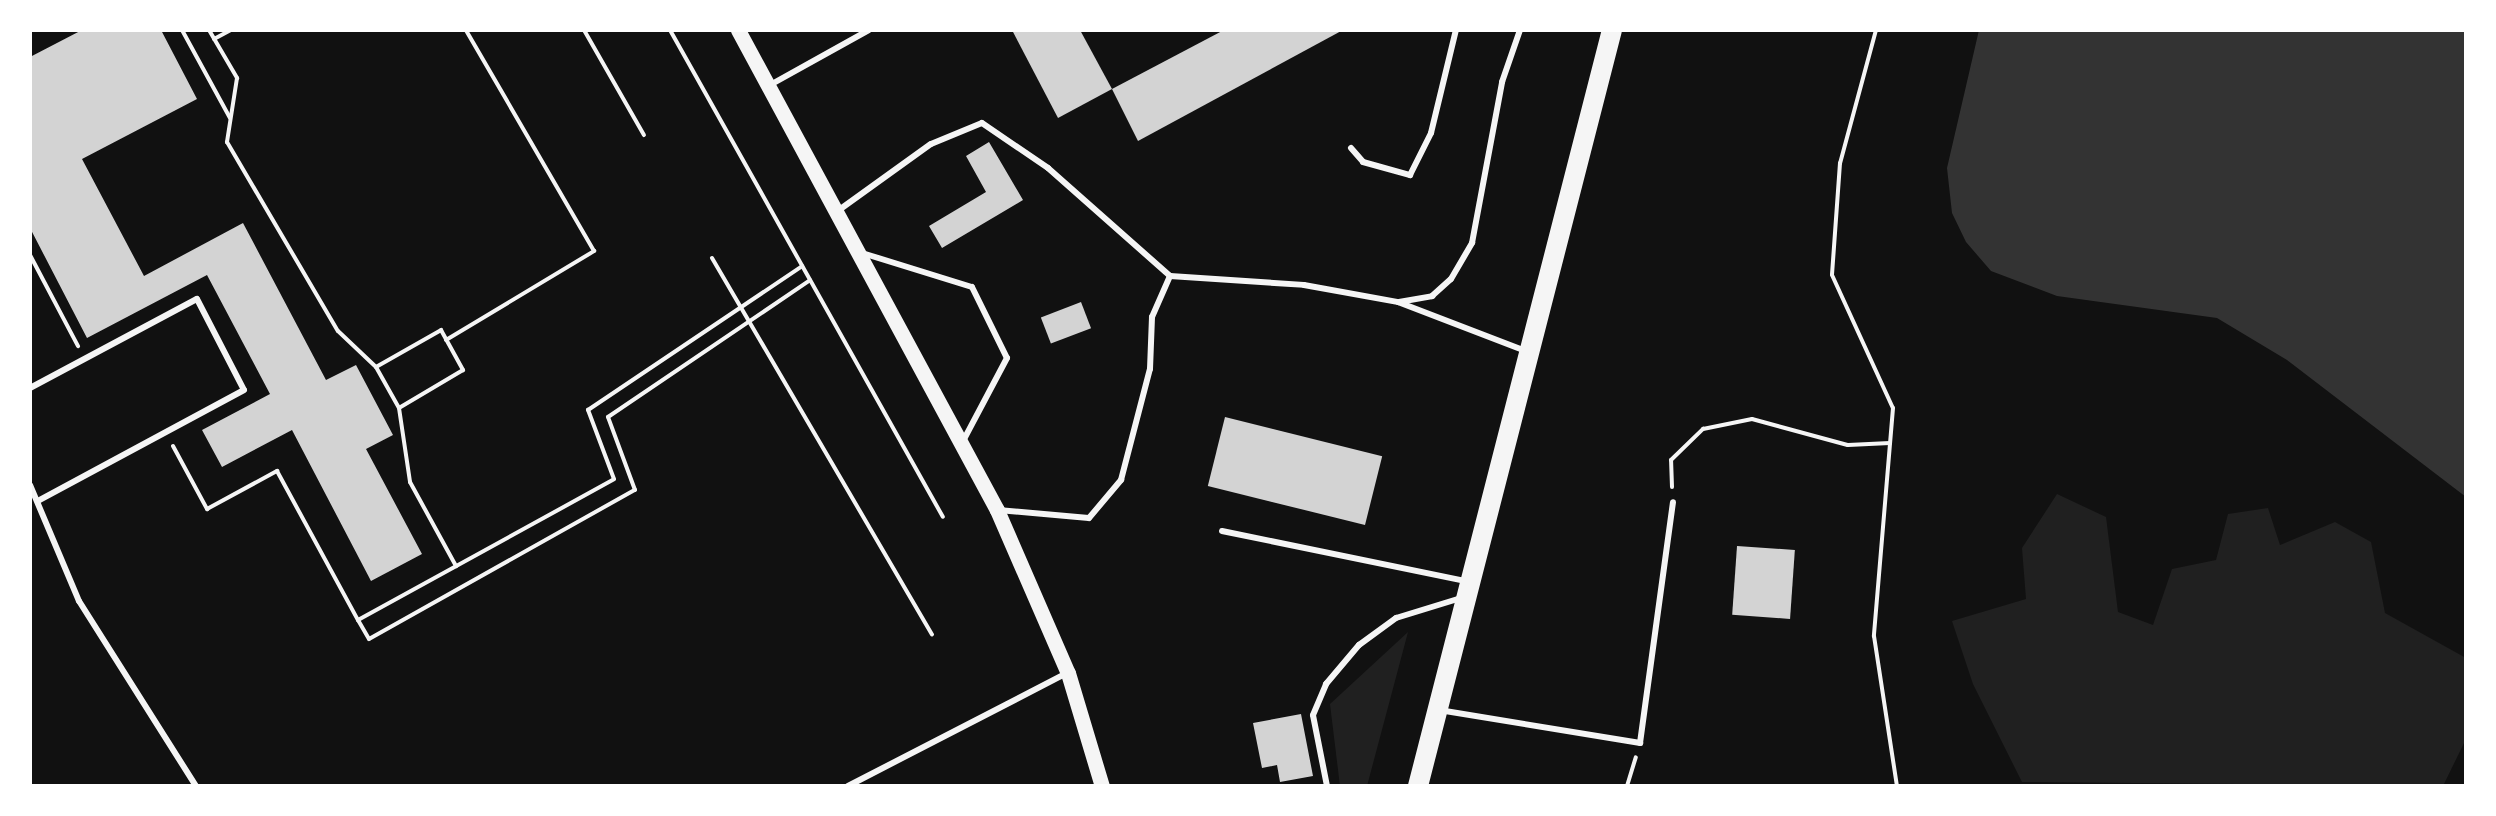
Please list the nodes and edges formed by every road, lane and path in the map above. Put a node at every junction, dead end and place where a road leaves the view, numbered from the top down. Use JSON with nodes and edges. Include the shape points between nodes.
{"nodes":[{"id":1,"x":182,"y":30,"type":"edge"},
{"id":2,"x":209,"y":30,"type":"edge"},
{"id":3,"x":230,"y":30,"type":"edge"},
{"id":4,"x":466,"y":30,"type":"edge"},
{"id":5,"x":584,"y":30,"type":"edge"},
{"id":6,"x":670,"y":30,"type":"edge"},
{"id":7,"x":738,"y":30,"type":"edge"},
{"id":8,"x":870,"y":30,"type":"edge"},
{"id":9,"x":1456,"y":30,"type":"edge"},
{"id":10,"x":1520,"y":30,"type":"edge"},
{"id":11,"x":1612,"y":30,"type":"edge"},
{"id":12,"x":1876,"y":30,"type":"edge"},
{"id":13,"x":214,"y":39,"type":"junction"},
{"id":14,"x":768,"y":86,"type":"junction"},
{"id":15,"x":230,"y":120,"type":"junction"},
{"id":16,"x":644,"y":135,"type":"dead end"},
{"id":17,"x":1351,"y":148,"type":"dead end"},
{"id":18,"x":836,"y":214,"type":"junction"},
{"id":19,"x":856,"y":251,"type":"junction"},
{"id":20,"x":30,"y":256,"type":"edge"},
{"id":21,"x":712,"y":258,"type":"dead end"},
{"id":22,"x":802,"y":266,"type":"junction"},
{"id":23,"x":1170,"y":276,"type":"junction"},
{"id":24,"x":810,"y":280,"type":"junction"},
{"id":25,"x":1398,"y":302,"type":"junction"},
{"id":26,"x":741,"y":307,"type":"junction"},
{"id":27,"x":749,"y":321,"type":"junction"},
{"id":28,"x":446,"y":340,"type":"junction"},
{"id":29,"x":1529,"y":352,"type":"junction"},
{"id":30,"x":85,"y":359,"type":"junction"},
{"id":31,"x":376,"y":367,"type":"junction"},
{"id":32,"x":30,"y":388,"type":"edge"},
{"id":33,"x":400,"y":408,"type":"junction"},
{"id":34,"x":165,"y":433,"type":"junction"},
{"id":35,"x":1890,"y":443,"type":"junction"},
{"id":36,"x":961,"y":444,"type":"junction"},
{"id":37,"x":30,"y":485,"type":"edge"},
{"id":38,"x":38,"y":501,"type":"junction"},
{"id":39,"x":1673,"y":502,"type":"joint"},
{"id":40,"x":997,"y":510,"type":"junction"},
{"id":41,"x":943,"y":516,"type":"dead end"},
{"id":42,"x":1222,"y":531,"type":"dead end"},
{"id":43,"x":456,"y":566,"type":"junction"},
{"id":44,"x":1469,"y":589,"type":"junction"},
{"id":45,"x":358,"y":620,"type":"junction"},
{"id":46,"x":932,"y":634,"type":"dead end"},
{"id":47,"x":1068,"y":673,"type":"junction"},
{"id":48,"x":1438,"y":710,"type":"junction"},
{"id":49,"x":1640,"y":743,"type":"junction"},
{"id":50,"x":196,"y":786,"type":"edge"},
{"id":51,"x":848,"y":786,"type":"edge"},
{"id":52,"x":1102,"y":786,"type":"edge"},
{"id":53,"x":1327,"y":786,"type":"edge"},
{"id":54,"x":1418,"y":786,"type":"edge"},
{"id":55,"x":1627,"y":786,"type":"edge"},
{"id":56,"x":1896,"y":786,"type":"edge"}],
"edges":[{"from":1,"to":15,"type":"path"},
{"from":2,"to":13,"type":"path"},
{"from":3,"to":13,"type":"path"},
{"from":4,"to":28,"type":"path","via":[[594,251]]},
{"from":5,"to":16,"type":"path"},
{"from":6,"to":22,"type":"path"},
{"from":7,"to":14,"type":"street"},
{"from":8,"to":14,"type":"lane"},
{"from":9,"to":17,"type":"lane","via":[[1431,133],[1410,174],[1363,162]]},
{"from":10,"to":25,"type":"lane","via":[[1502,82],[1472,242],[1451,279],[1432,296]]},
{"from":11,"to":29,"type":"highway"},
{"from":12,"to":35,"type":"path","via":[[1840,163],[1832,275],[1893,408]]},
{"from":13,"to":15,"type":"path","via":[[237,78]]},
{"from":14,"to":18,"type":"street"},
{"from":15,"to":31,"type":"path","via":[[227,142],[338,331]]},
{"from":18,"to":19,"type":"street"},
{"from":18,"to":23,"type":"lane","via":[[850,197],[931,144],[982,123],[1048,168]]},
{"from":19,"to":36,"type":"street"},
{"from":19,"to":36,"type":"lane","via":[[972,287],[1007,358]]},
{"from":20,"to":30,"type":"path"},
{"from":21,"to":26,"type":"path"},
{"from":22,"to":24,"type":"path"},
{"from":22,"to":26,"type":"path"},
{"from":23,"to":25,"type":"lane","via":[[1304,285]]},
{"from":23,"to":40,"type":"lane","via":[[1152,318],[1150,370],[1121,480],[1090,518]]},
{"from":24,"to":27,"type":"path"},
{"from":24,"to":41,"type":"path"},
{"from":25,"to":29,"type":"lane"},
{"from":26,"to":27,"type":"path"},
{"from":26,"to":43,"type":"path","via":[[588,410],[614,479]]},
{"from":27,"to":45,"type":"path","via":[[608,418],[636,490],[369,639]]},
{"from":27,"to":46,"type":"path"},
{"from":28,"to":31,"type":"path","via":[[441,330]]},
{"from":28,"to":33,"type":"path","via":[[463,370]]},
{"from":29,"to":44,"type":"highway"},
{"from":30,"to":32,"type":"lane"},
{"from":30,"to":34,"type":"lane","via":[[197,299],[244,390]]},
{"from":31,"to":33,"type":"path"},
{"from":33,"to":43,"type":"path","via":[[410,482]]},
{"from":34,"to":38,"type":"lane"},
{"from":34,"to":45,"type":"path","via":[[207,509],[277,471]]},
{"from":35,"to":39,"type":"path","via":[[1848,445],[1752,419],[1703,428],[1672,460]]},
{"from":35,"to":56,"type":"path","via":[[1874,636]]},
{"from":36,"to":40,"type":"street"},
{"from":37,"to":38,"type":"lane"},
{"from":38,"to":50,"type":"lane","via":[[79,602]]},
{"from":39,"to":49,"type":"lane"},
{"from":40,"to":47,"type":"street"},
{"from":42,"to":44,"type":"lane"},
{"from":43,"to":45,"type":"path"},
{"from":44,"to":48,"type":"highway"},
{"from":44,"to":53,"type":"lane","via":[[1396,618],[1359,645],[1326,684],[1313,715]]},
{"from":47,"to":51,"type":"lane"},
{"from":47,"to":52,"type":"street"},
{"from":48,"to":49,"type":"lane"},
{"from":48,"to":54,"type":"highway"},
{"from":49,"to":55,"type":"path"}]}
